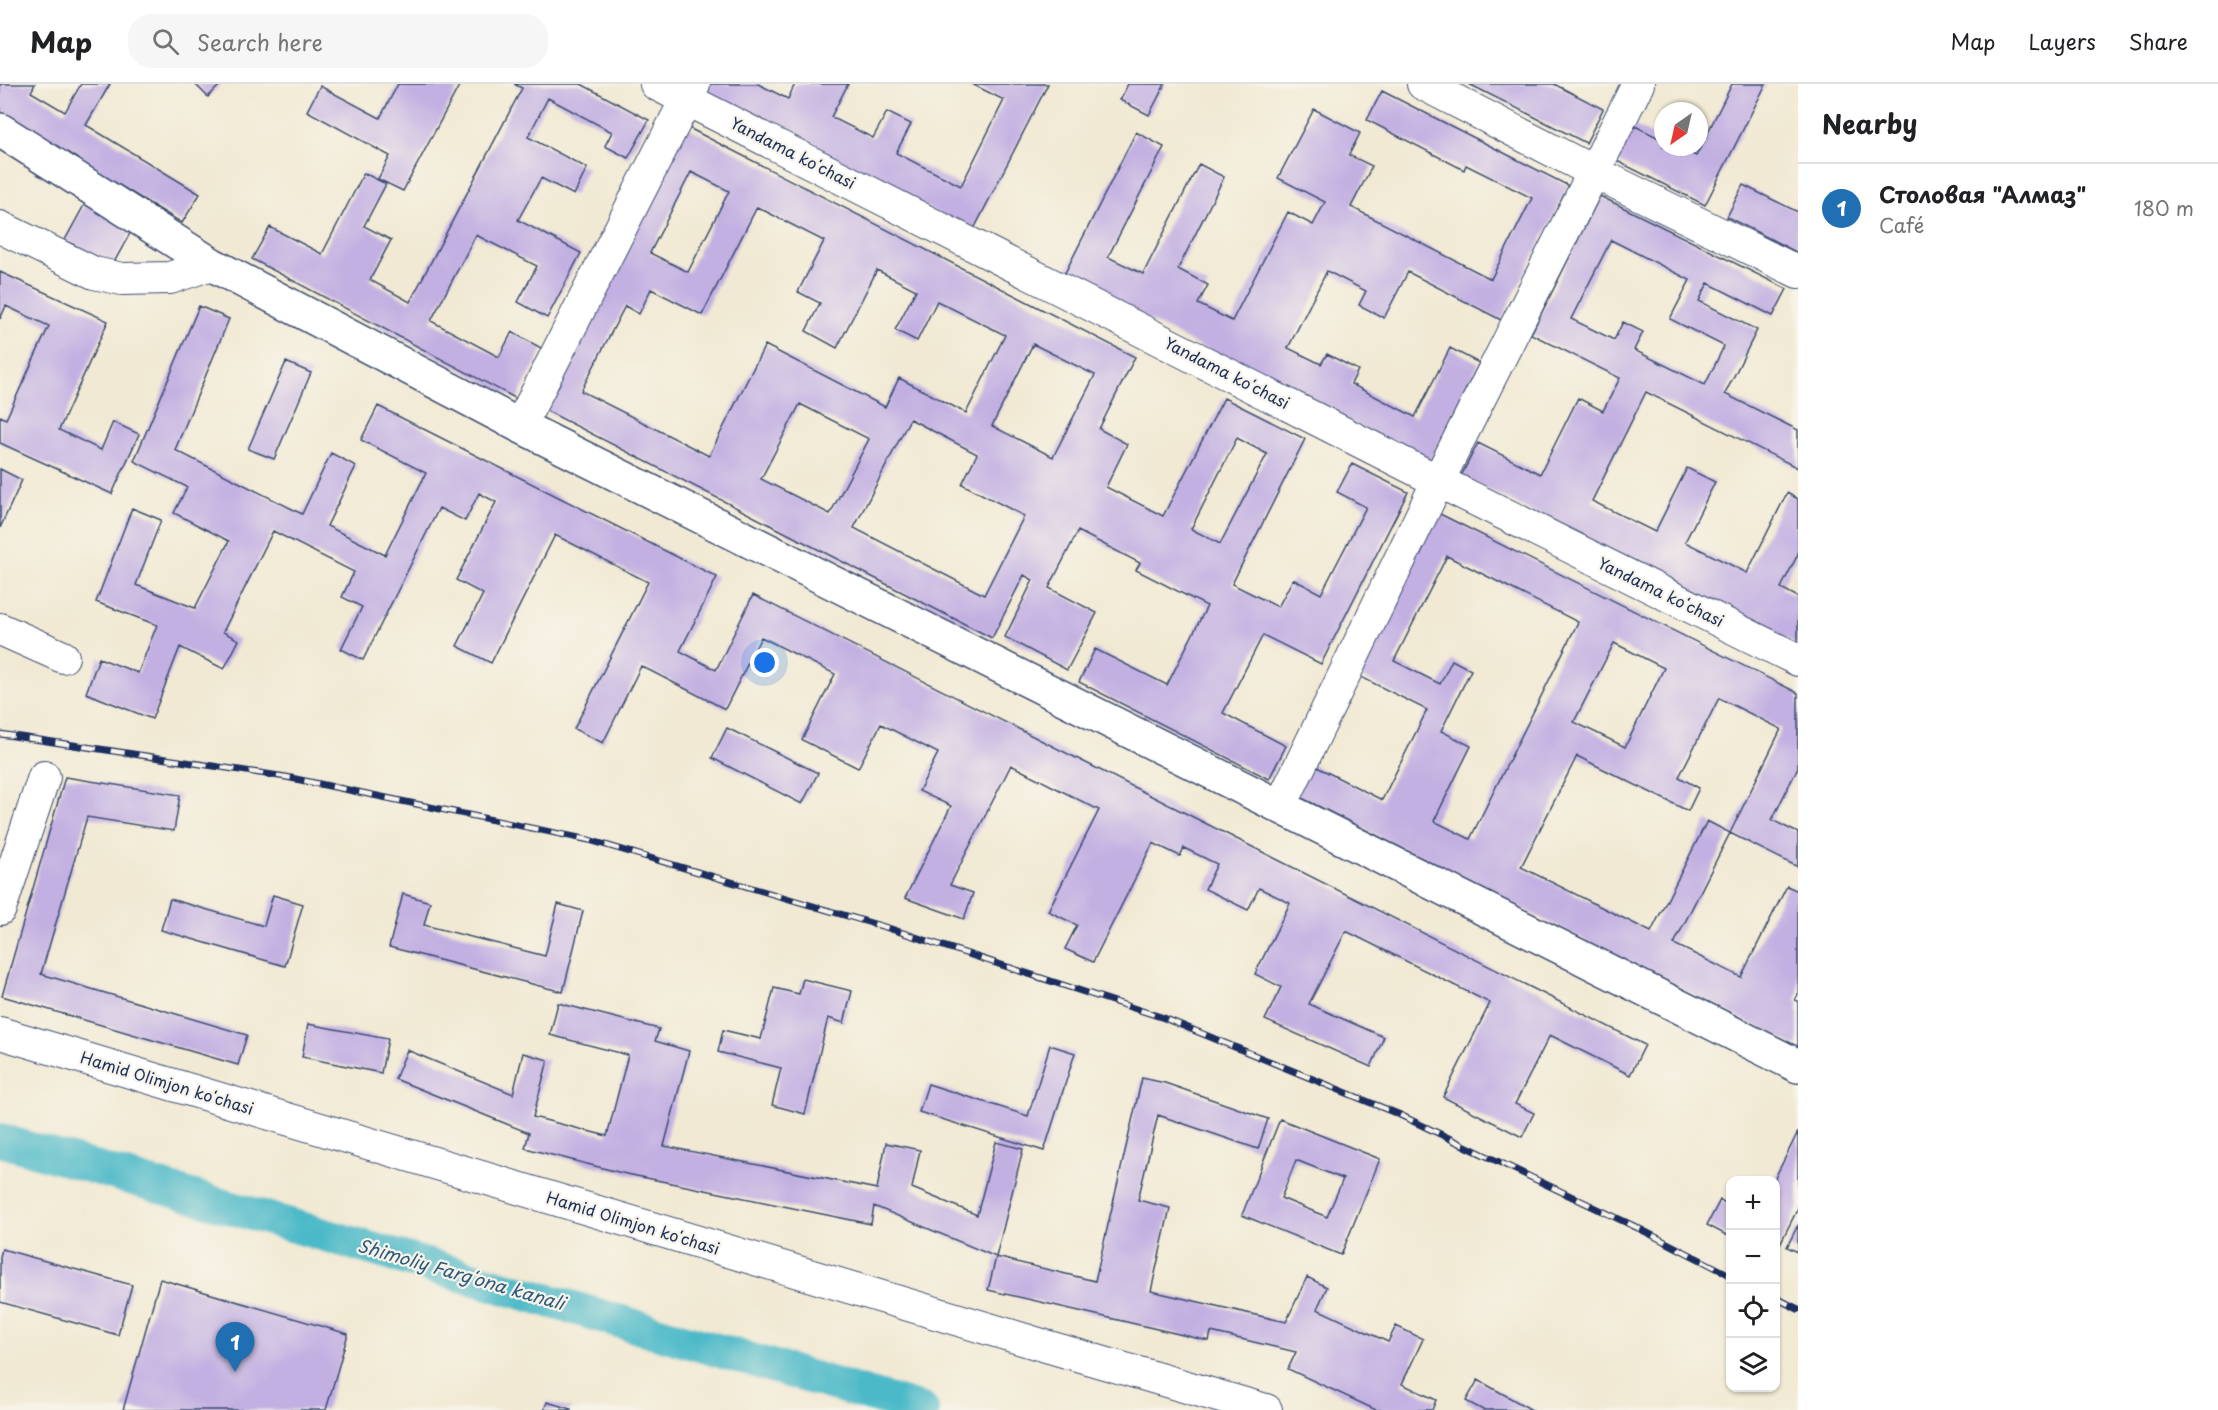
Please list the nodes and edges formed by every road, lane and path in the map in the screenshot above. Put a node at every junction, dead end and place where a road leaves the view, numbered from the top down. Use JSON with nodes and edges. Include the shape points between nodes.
{"nodes":[{"id":1,"x":657,"y":84,"type":"edge"},
{"id":2,"x":1423,"y":84,"type":"edge"},
{"id":3,"x":1638,"y":84,"type":"edge"},
{"id":4,"x":690,"y":91,"type":"edge"},
{"id":5,"x":0,"y":130,"type":"edge"},
{"id":6,"x":1594,"y":172,"type":"junction"},
{"id":7,"x":0,"y":227,"type":"edge"},
{"id":8,"x":211,"y":264,"type":"junction"},
{"id":9,"x":1798,"y":272,"type":"edge"},
{"id":10,"x":520,"y":426,"type":"junction"},
{"id":11,"x":1438,"y":481,"type":"junction"},
{"id":12,"x":0,"y":629,"type":"edge"},
{"id":13,"x":63,"y":657,"type":"dead end"},
{"id":14,"x":1798,"y":660,"type":"edge"},
{"id":15,"x":44,"y":777,"type":"dead end"},
{"id":16,"x":1280,"y":807,"type":"junction"},
{"id":17,"x":0,"y":909,"type":"edge"},
{"id":18,"x":0,"y":1033,"type":"edge"},
{"id":19,"x":1798,"y":1066,"type":"edge"},
{"id":20,"x":1266,"y":1410,"type":"edge"}],
"edges":[{"from":1,"to":4,"type":"street","name":"Yandama koʻchasi"},
{"from":2,"to":6,"type":"street"},
{"from":3,"to":6,"type":"street"},
{"from":4,"to":10,"type":"street"},
{"from":4,"to":11,"type":"street","name":"Yandama koʻchasi"},
{"from":5,"to":8,"type":"street"},
{"from":6,"to":9,"type":"street"},
{"from":6,"to":11,"type":"street"},
{"from":7,"to":8,"type":"street","via":[[94,273],[122,279],[170,278]]},
{"from":8,"to":10,"type":"street"},
{"from":10,"to":16,"type":"street"},
{"from":11,"to":14,"type":"street","name":"Yandama koʻchasi"},
{"from":11,"to":16,"type":"street"},
{"from":12,"to":13,"type":"street"},
{"from":15,"to":17,"type":"street"},
{"from":16,"to":19,"type":"street"},
{"from":18,"to":20,"type":"street","name":"Hamid Olimjon koʻchasi"}]}
